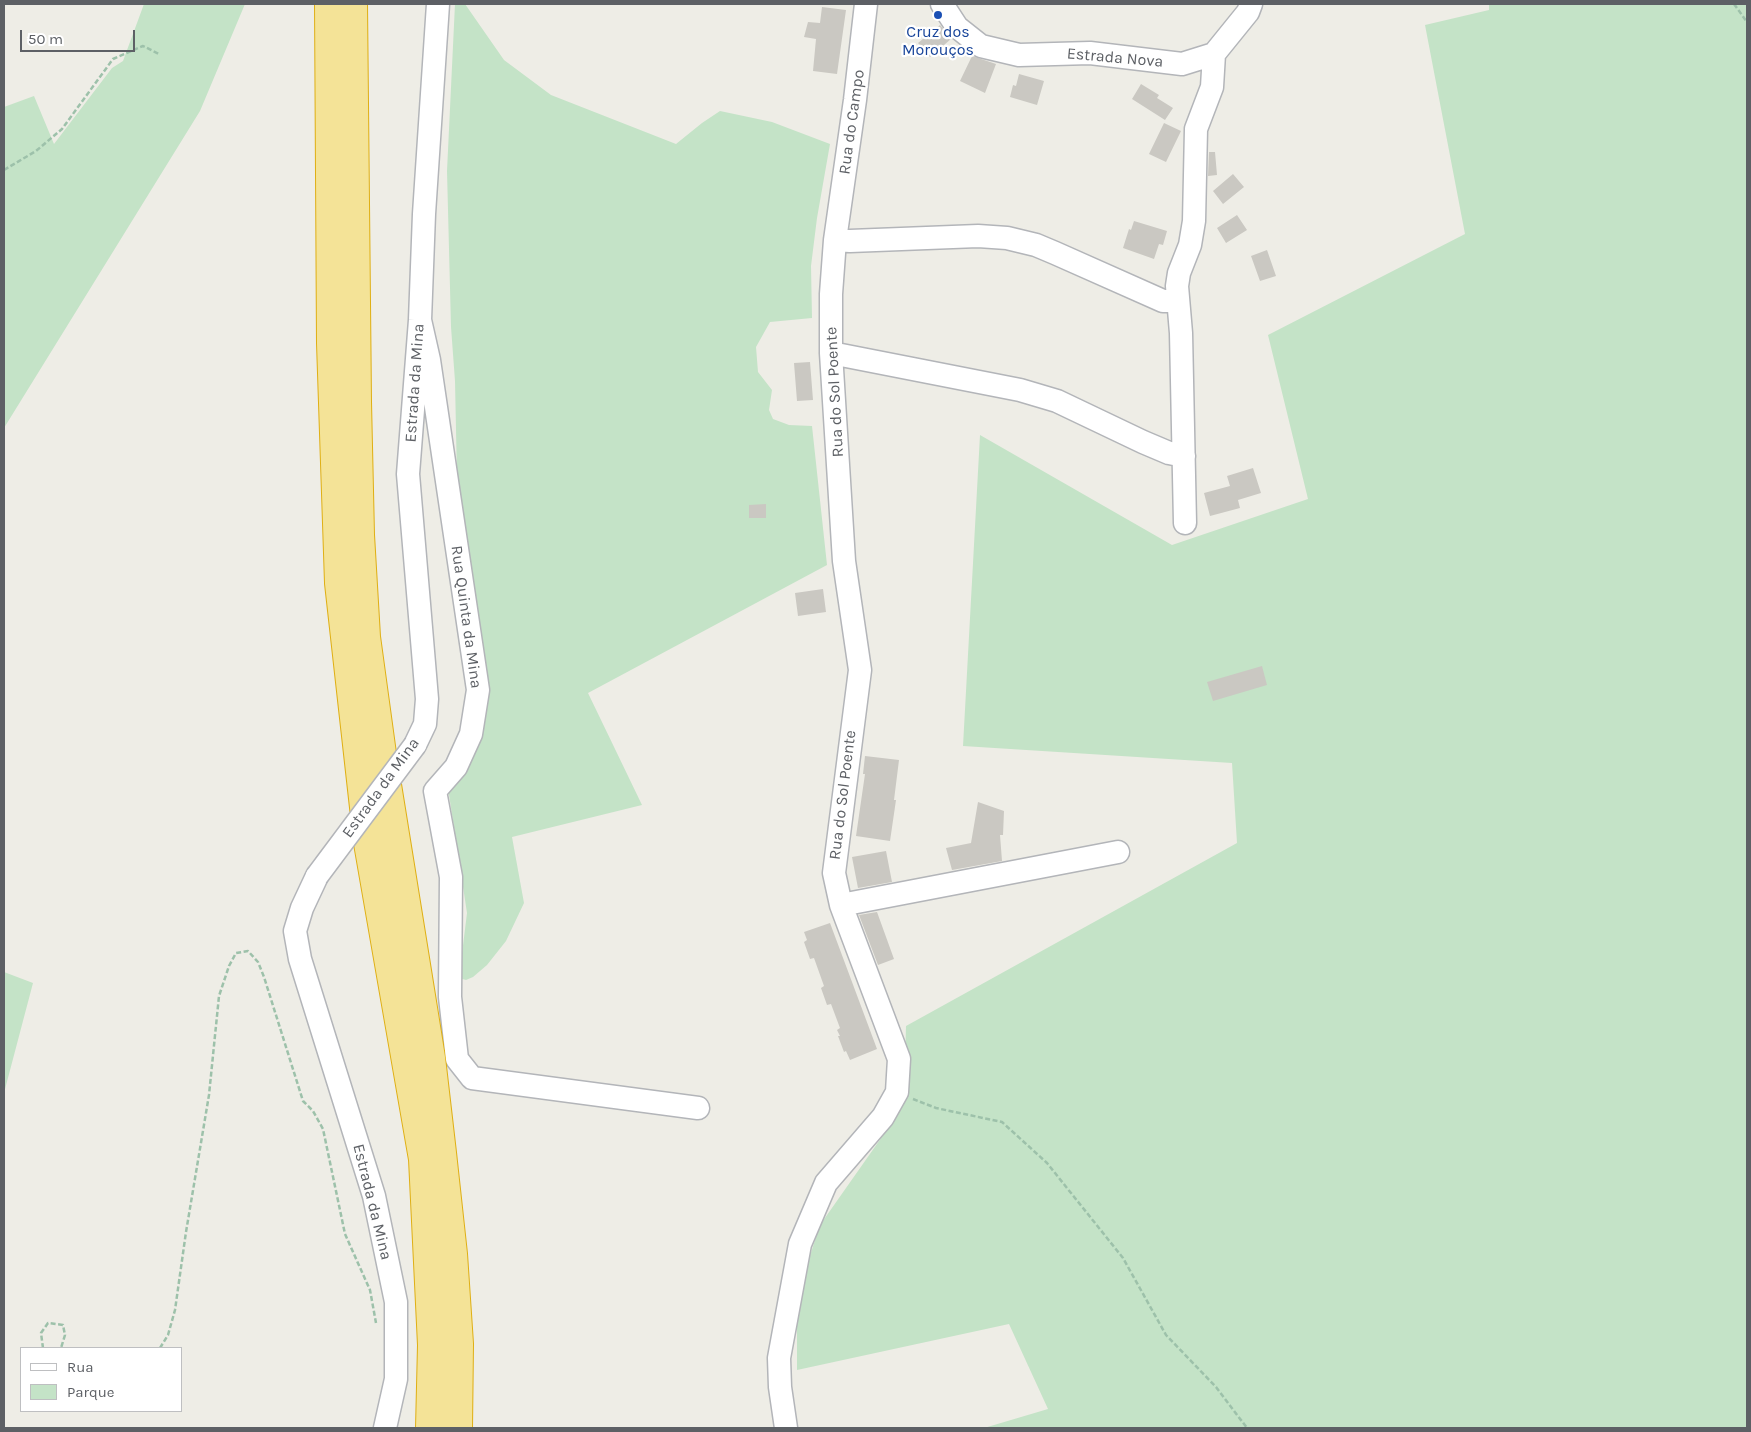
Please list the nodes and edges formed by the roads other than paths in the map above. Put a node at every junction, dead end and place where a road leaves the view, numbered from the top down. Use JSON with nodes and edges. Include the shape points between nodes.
{"nodes":[{"id":1,"x":329,"y":4,"type":"edge"},
{"id":2,"x":354,"y":4,"type":"edge"},
{"id":3,"x":438,"y":4,"type":"edge"},
{"id":4,"x":866,"y":4,"type":"edge"},
{"id":5,"x":942,"y":4,"type":"edge"},
{"id":6,"x":1252,"y":4,"type":"edge"},
{"id":7,"x":1214,"y":54,"type":"junction"},
{"id":8,"x":835,"y":240,"type":"junction"},
{"id":9,"x":1178,"y":301,"type":"junction"},
{"id":10,"x":420,"y":320,"type":"junction"},
{"id":11,"x":831,"y":353,"type":"junction"},
{"id":12,"x":1184,"y":456,"type":"junction"},
{"id":13,"x":1185,"y":523,"type":"dead end"},
{"id":14,"x":1118,"y":852,"type":"dead end"},
{"id":15,"x":841,"y":905,"type":"junction"},
{"id":16,"x":698,"y":1108,"type":"dead end"},
{"id":17,"x":385,"y":1428,"type":"edge"},
{"id":18,"x":430,"y":1428,"type":"edge"},
{"id":19,"x":458,"y":1428,"type":"edge"},
{"id":20,"x":786,"y":1428,"type":"edge"}],
"edges":[{"from":1,"to":18,"type":"highway","via":[[331,343],[339,583],[368,843],[423,1159],[432,1345]]},
{"from":2,"to":19,"type":"highway","via":[[360,535],[366,636],[431,1058],[453,1254],[459,1344]]},
{"from":3,"to":10,"type":"street","name":"Estrada da Mina"},
{"from":4,"to":8,"type":"street","name":"Rua do Campo","via":[[856,100]]},
{"from":5,"to":7,"type":"street","name":"Estrada Nova","via":[[957,27],[981,46],[1019,55],[1090,53],[1182,64]]},
{"from":6,"to":7,"type":"street"},
{"from":7,"to":9,"type":"street","via":[[1212,87],[1196,129],[1194,221],[1190,245],[1179,273]]},
{"from":8,"to":9,"type":"street","via":[[1007,238],[1055,252],[1163,301]]},
{"from":8,"to":11,"type":"street","name":"Rua do Sol Poente"},
{"from":9,"to":12,"type":"street"},
{"from":10,"to":16,"type":"street","name":"Rua Quinta da Mina","via":[[430,360],[478,690],[471,734],[456,767],[434,791],[451,877],[450,997],[456,1059],[472,1078]]},
{"from":10,"to":17,"type":"street","name":"Estrada da Mina","bridge":true,"via":[[408,474],[427,699],[425,724],[415,745],[317,876],[295,931],[300,959],[374,1196],[396,1302],[396,1378]]},
{"from":11,"to":12,"type":"street","via":[[1020,390],[1057,401],[1143,442]]},
{"from":11,"to":15,"type":"street","name":"Rua do Sol Poente","via":[[844,561],[860,670],[834,863]]},
{"from":12,"to":13,"type":"street"},
{"from":14,"to":15,"type":"street"},
{"from":15,"to":20,"type":"street","name":"Rua do Sol Poente","via":[[899,1059],[897,1092],[883,1117],[826,1183],[800,1244],[779,1358]]}]}
